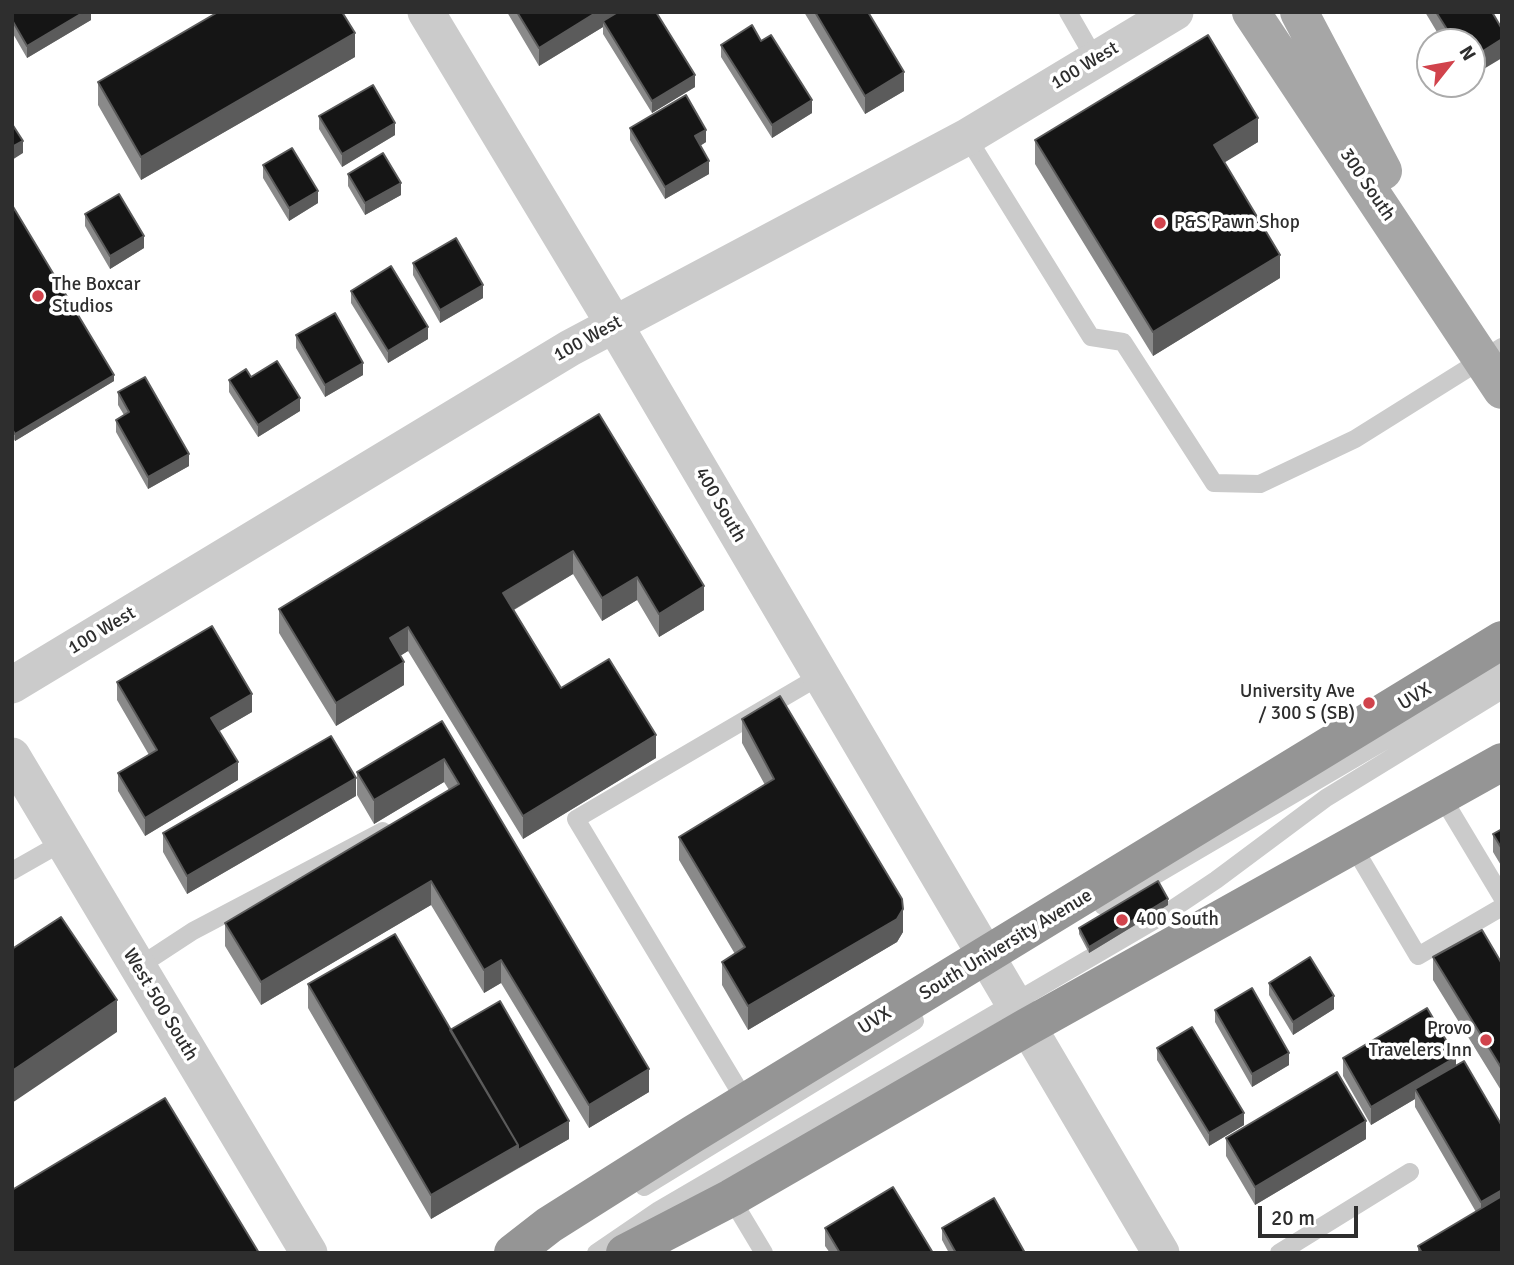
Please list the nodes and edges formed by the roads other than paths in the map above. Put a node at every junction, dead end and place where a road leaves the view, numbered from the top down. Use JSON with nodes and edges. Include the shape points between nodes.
{"nodes":[{"id":1,"x":426,"y":12,"type":"edge"},
{"id":2,"x":1068,"y":12,"type":"edge"},
{"id":3,"x":1175,"y":12,"type":"edge"},
{"id":4,"x":1251,"y":12,"type":"edge"},
{"id":5,"x":1299,"y":12,"type":"edge"},
{"id":6,"x":1095,"y":60,"type":"junction"},
{"id":7,"x":967,"y":137,"type":"junction"},
{"id":8,"x":614,"y":324,"type":"junction"},
{"id":9,"x":1495,"y":365,"type":"edge"},
{"id":10,"x":1502,"y":640,"type":"edge"},
{"id":11,"x":1502,"y":672,"type":"edge"},
{"id":12,"x":820,"y":676,"type":"junction"},
{"id":13,"x":12,"y":685,"type":"edge"},
{"id":14,"x":1502,"y":690,"type":"edge"},
{"id":15,"x":12,"y":756,"type":"edge"},
{"id":16,"x":1502,"y":762,"type":"edge"},
{"id":17,"x":1443,"y":797,"type":"junction"},
{"id":18,"x":394,"y":825,"type":"edge"},
{"id":19,"x":63,"y":842,"type":"junction"},
{"id":20,"x":1353,"y":846,"type":"junction"},
{"id":21,"x":12,"y":871,"type":"edge"},
{"id":22,"x":1502,"y":897,"type":"edge"},
{"id":23,"x":1502,"y":907,"type":"edge"},
{"id":24,"x":1093,"y":912,"type":"dead end"},
{"id":25,"x":995,"y":966,"type":"junction"},
{"id":26,"x":138,"y":967,"type":"junction"},
{"id":27,"x":925,"y":1014,"type":"dead end"},
{"id":28,"x":1020,"y":1015,"type":"junction"},
{"id":29,"x":746,"y":1102,"type":"junction"},
{"id":30,"x":1410,"y":1172,"type":"dead end"},
{"id":31,"x":731,"y":1198,"type":"junction"},
{"id":32,"x":516,"y":1250,"type":"edge"},
{"id":33,"x":309,"y":1253,"type":"edge"},
{"id":34,"x":596,"y":1253,"type":"edge"},
{"id":35,"x":625,"y":1253,"type":"edge"},
{"id":36,"x":764,"y":1253,"type":"edge"},
{"id":37,"x":1161,"y":1253,"type":"edge"},
{"id":38,"x":1279,"y":1253,"type":"edge"}],
"edges":[{"from":1,"to":8,"type":"street","name":"400 South"},
{"from":2,"to":6,"type":"lane"},
{"from":3,"to":6,"type":"street","name":"100 West"},
{"from":4,"to":9,"type":"main road","name":"300 South"},
{"from":5,"to":9,"type":"main road","name":"300 South"},
{"from":6,"to":7,"type":"street","name":"100 West"},
{"from":7,"to":8,"type":"street","name":"100 West"},
{"from":7,"to":9,"type":"lane","via":[[1091,337],[1123,342],[1214,483],[1260,484]]},
{"from":8,"to":12,"type":"street","name":"400 South"},
{"from":8,"to":13,"type":"street","name":"100 West"},
{"from":10,"to":25,"type":"highway","name":"South University Avenue"},
{"from":11,"to":24,"type":"lane","name":"UVX"},
{"from":12,"to":25,"type":"street","name":"400 South"},
{"from":12,"to":29,"type":"lane","via":[[576,819]]},
{"from":14,"to":28,"type":"lane","name":"UVX","via":[[1336,791]]},
{"from":15,"to":19,"type":"street","name":"West 500 South"},
{"from":16,"to":17,"type":"highway"},
{"from":17,"to":20,"type":"highway"},
{"from":17,"to":22,"type":"lane"},
{"from":18,"to":26,"type":"lane","via":[[193,931]]},
{"from":19,"to":21,"type":"lane"},
{"from":19,"to":26,"type":"street","name":"West 500 South"},
{"from":20,"to":23,"type":"lane","via":[[1418,956]]},
{"from":20,"to":28,"type":"highway"},
{"from":25,"to":28,"type":"street","name":"400 South"},
{"from":25,"to":29,"type":"highway","name":"South University Avenue"},
{"from":26,"to":33,"type":"street","name":"West 500 South"},
{"from":27,"to":32,"type":"lane","name":"UVX","via":[[650,1183]]},
{"from":28,"to":31,"type":"highway"},
{"from":28,"to":34,"type":"lane","name":"UVX","via":[[659,1210]]},
{"from":28,"to":37,"type":"street","name":"400 South"},
{"from":29,"to":32,"type":"highway","name":"South University Avenue"},
{"from":30,"to":38,"type":"lane"},
{"from":31,"to":35,"type":"highway"},
{"from":31,"to":36,"type":"lane"}]}
